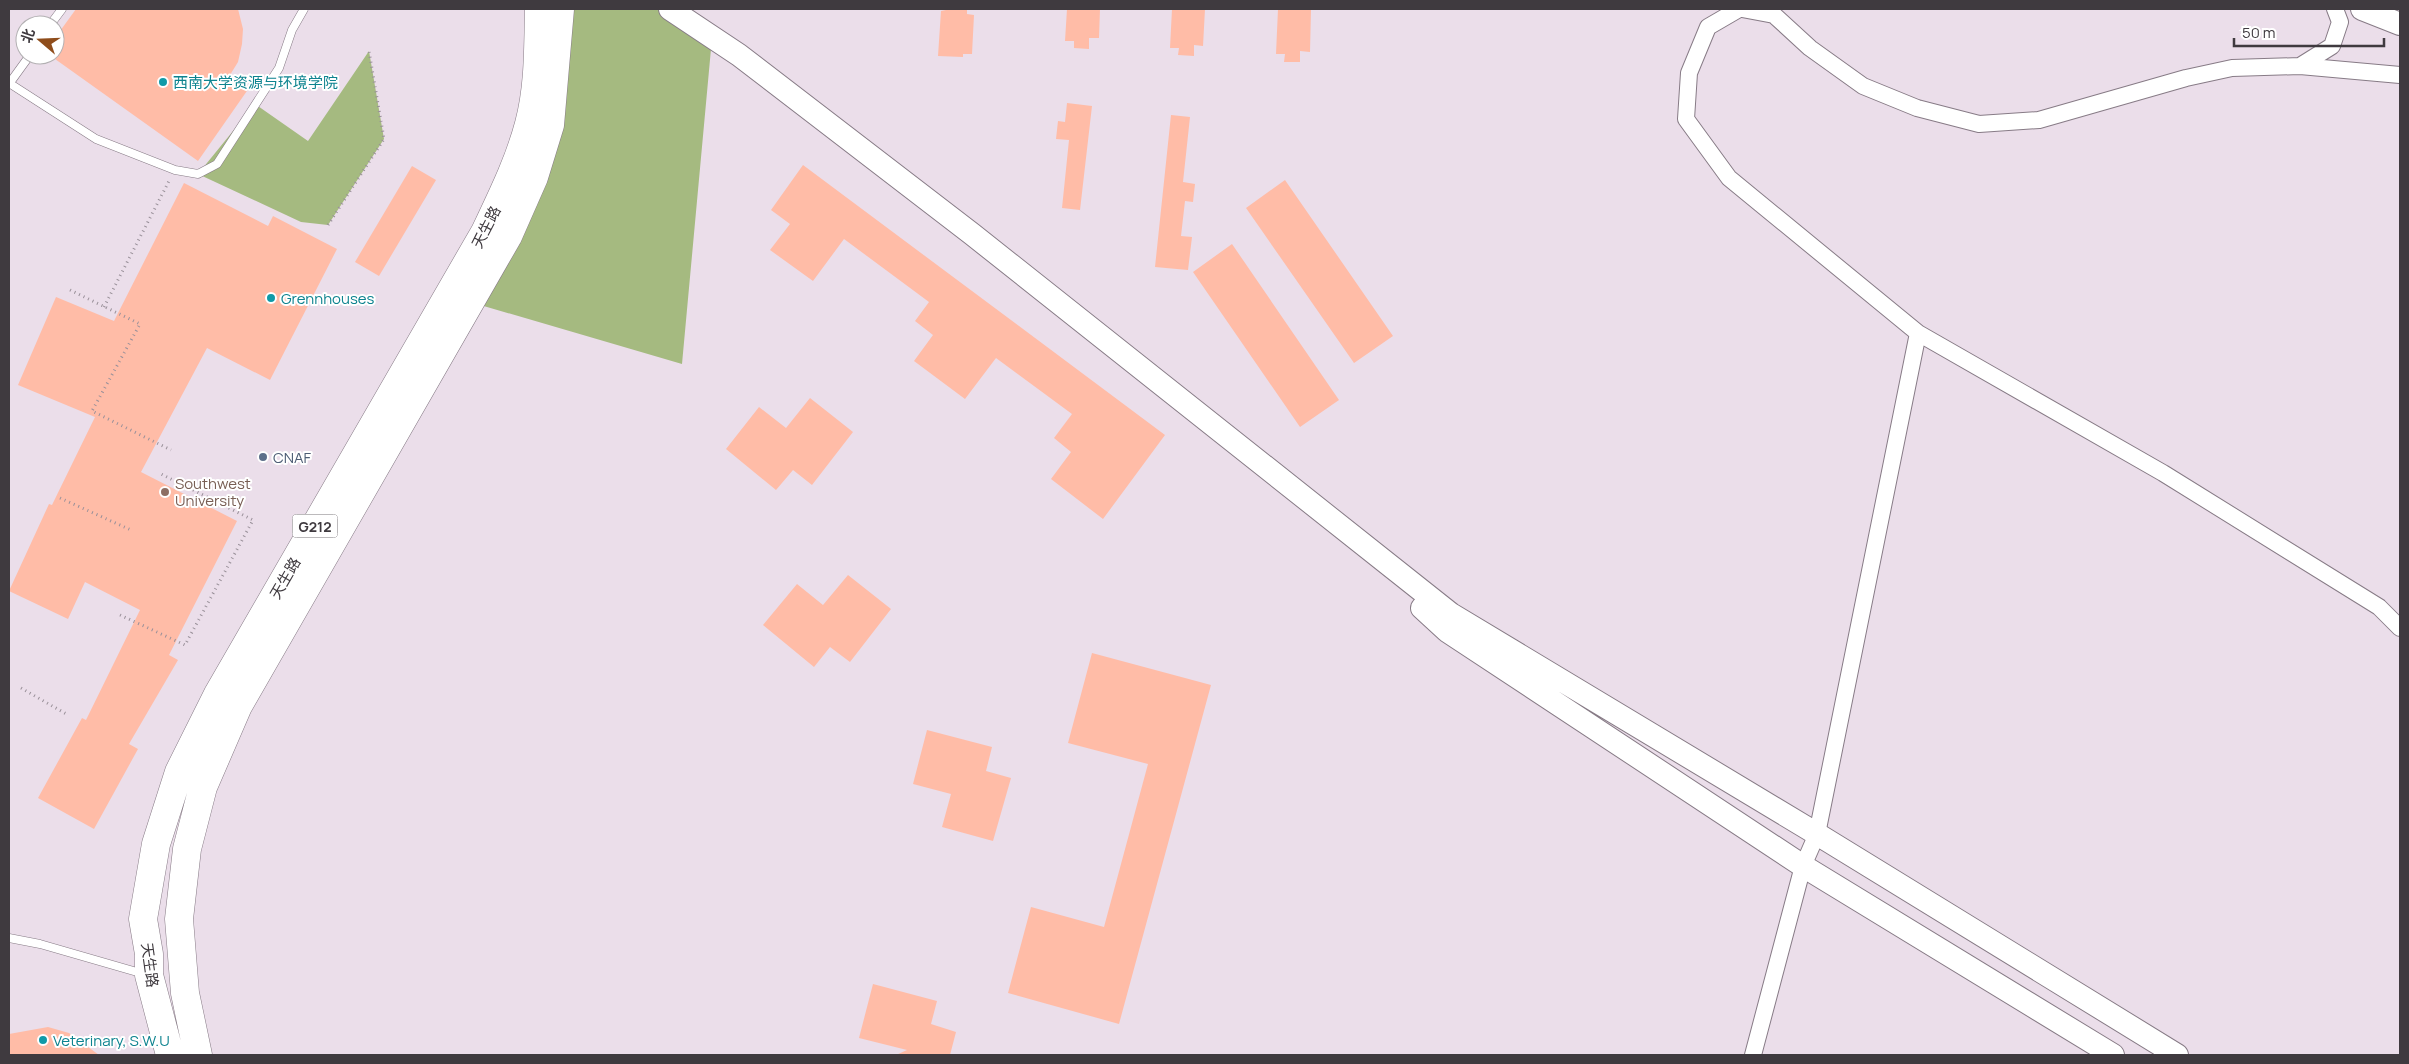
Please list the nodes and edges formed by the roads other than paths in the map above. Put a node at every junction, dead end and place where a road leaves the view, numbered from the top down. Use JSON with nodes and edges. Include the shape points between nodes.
{"nodes":[{"id":1,"x":304,"y":9,"type":"edge"},
{"id":2,"x":539,"y":9,"type":"edge"},
{"id":3,"x":560,"y":9,"type":"edge"},
{"id":4,"x":670,"y":9,"type":"edge"},
{"id":5,"x":1740,"y":9,"type":"edge"},
{"id":6,"x":2335,"y":9,"type":"edge"},
{"id":7,"x":2362,"y":9,"type":"edge"},
{"id":8,"x":2400,"y":24,"type":"edge"},
{"id":9,"x":23,"y":65,"type":"edge"},
{"id":10,"x":2300,"y":66,"type":"junction"},
{"id":11,"x":2400,"y":76,"type":"edge"},
{"id":12,"x":9,"y":84,"type":"edge"},
{"id":13,"x":1918,"y":333,"type":"junction"},
{"id":14,"x":1259,"y":463,"type":"junction"},
{"id":15,"x":2400,"y":628,"type":"edge"},
{"id":16,"x":1817,"y":834,"type":"junction"},
{"id":17,"x":1803,"y":866,"type":"junction"},
{"id":18,"x":9,"y":938,"type":"edge"},
{"id":19,"x":153,"y":977,"type":"junction"},
{"id":20,"x":170,"y":1055,"type":"edge"},
{"id":21,"x":198,"y":1055,"type":"edge"},
{"id":22,"x":1753,"y":1055,"type":"edge"},
{"id":23,"x":2114,"y":1055,"type":"edge"},
{"id":24,"x":2177,"y":1055,"type":"edge"}],
"edges":[{"from":1,"to":12,"type":"lane","via":[[292,30],[279,68],[217,164],[198,174],[174,170],[96,139]]},
{"from":2,"to":19,"type":"highway","name":"天生路","number":"G212","via":[[537,73],[530,123],[515,169],[485,232],[223,686],[179,772],[156,844],[143,919]]},
{"from":3,"to":21,"type":"highway","name":"天生路","number":"G212","via":[[550,126],[534,177],[508,236],[238,706],[203,787],[187,849],[179,919],[180,989]]},
{"from":4,"to":14,"type":"street","via":[[755,67],[972,234]]},
{"from":5,"to":10,"type":"street","via":[[1774,15],[1810,48],[1863,86],[1917,108],[1979,124],[2039,120],[2232,68]]},
{"from":5,"to":13,"type":"street","via":[[1708,27],[1689,73],[1686,119],[1729,178]]},
{"from":6,"to":10,"type":"street","via":[[2340,22],[2332,46]]},
{"from":7,"to":8,"type":"street"},
{"from":9,"to":12,"type":"lane"},
{"from":10,"to":11,"type":"street"},
{"from":13,"to":15,"type":"street","via":[[2163,473],[2379,608]]},
{"from":13,"to":16,"type":"street"},
{"from":14,"to":16,"type":"street","via":[[1451,614]]},
{"from":14,"to":17,"type":"street","via":[[1447,631]]},
{"from":16,"to":17,"type":"street"},
{"from":16,"to":24,"type":"street"},
{"from":17,"to":22,"type":"street"},
{"from":17,"to":23,"type":"street"},
{"from":18,"to":19,"type":"lane"},
{"from":19,"to":20,"type":"highway","name":"天生路","number":"G212"}]}
